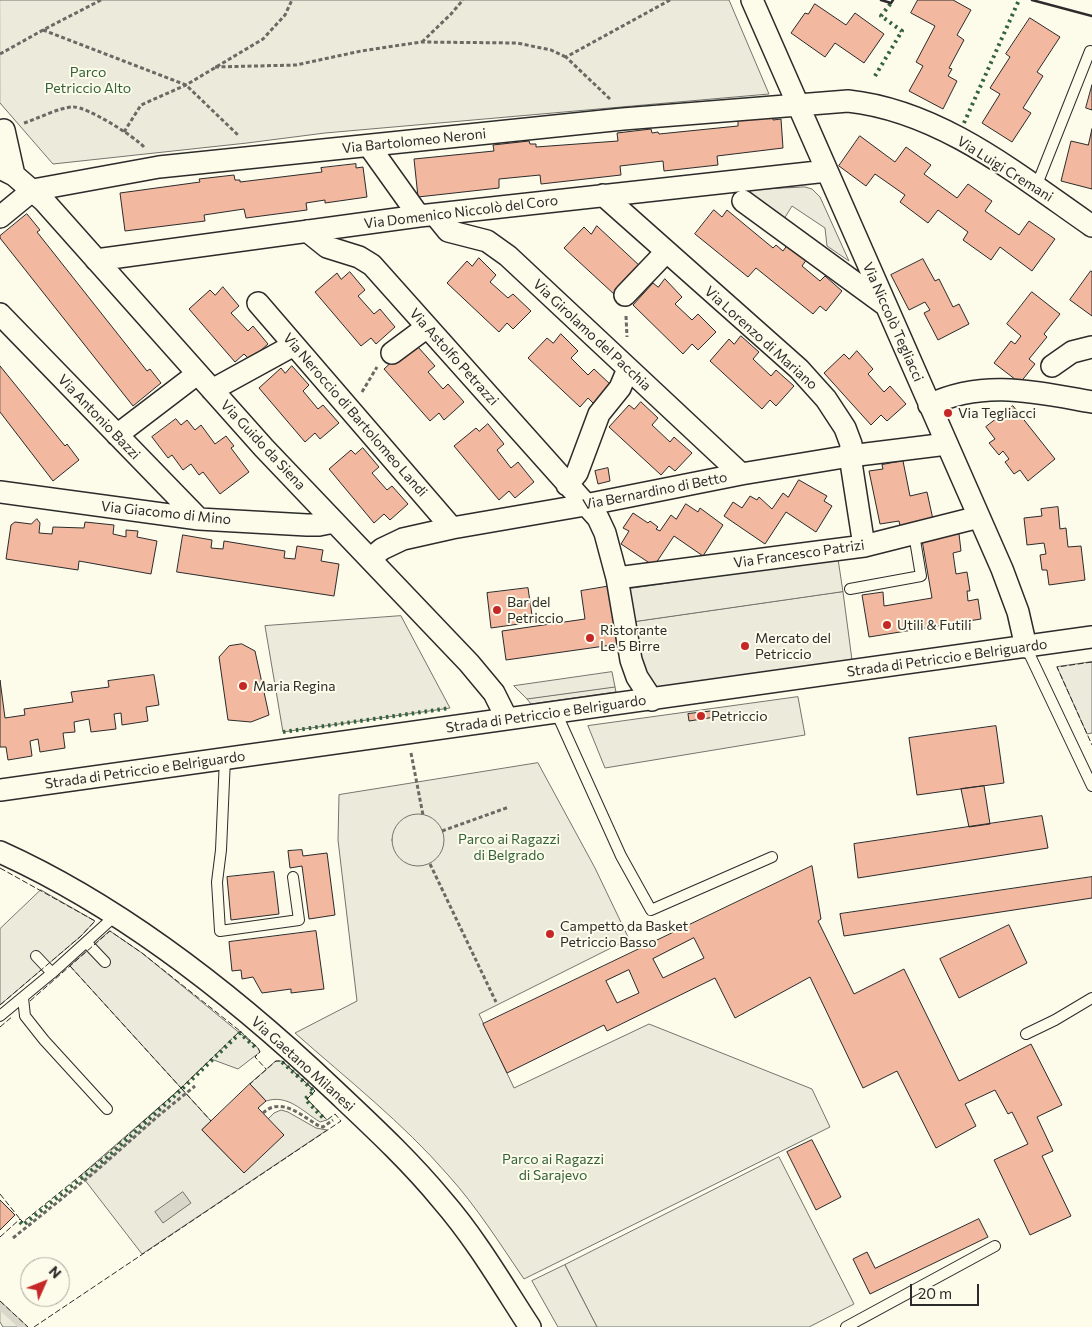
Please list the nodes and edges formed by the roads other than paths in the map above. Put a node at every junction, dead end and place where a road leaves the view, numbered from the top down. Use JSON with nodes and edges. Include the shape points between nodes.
{"nodes":[{"id":1,"x":752,"y":0,"type":"edge"},
{"id":2,"x":1090,"y":51,"type":"dead end"},
{"id":3,"x":796,"y":104,"type":"junction"},
{"id":4,"x":4,"y":130,"type":"road end"},
{"id":5,"x":369,"y":146,"type":"junction"},
{"id":6,"x":7,"y":171,"type":"edge"},
{"id":7,"x":827,"y":172,"type":"junction"},
{"id":8,"x":1036,"y":187,"type":"junction"},
{"id":9,"x":33,"y":190,"type":"junction"},
{"id":10,"x":603,"y":195,"type":"junction"},
{"id":11,"x":742,"y":201,"type":"dead end"},
{"id":12,"x":427,"y":215,"type":"junction"},
{"id":13,"x":0,"y":217,"type":"edge"},
{"id":14,"x":1092,"y":226,"type":"edge"},
{"id":15,"x":307,"y":231,"type":"junction"},
{"id":16,"x":666,"y":252,"type":"junction"},
{"id":17,"x":96,"y":260,"type":"junction"},
{"id":18,"x":625,"y":295,"type":"road end"},
{"id":19,"x":258,"y":303,"type":"dead end"},
{"id":20,"x":885,"y":305,"type":"junction"},
{"id":21,"x":1,"y":317,"type":"edge"},
{"id":22,"x":427,"y":327,"type":"junction"},
{"id":23,"x":294,"y":344,"type":"junction"},
{"id":24,"x":1092,"y":347,"type":"edge"},
{"id":25,"x":392,"y":353,"type":"road end"},
{"id":26,"x":1052,"y":366,"type":"dead end"},
{"id":27,"x":628,"y":369,"type":"junction"},
{"id":28,"x":198,"y":374,"type":"junction"},
{"id":29,"x":212,"y":390,"type":"junction"},
{"id":30,"x":1092,"y":402,"type":"edge"},
{"id":31,"x":929,"y":404,"type":"junction"},
{"id":32,"x":116,"y":435,"type":"junction"},
{"id":33,"x":947,"y":444,"type":"junction"},
{"id":34,"x":850,"y":456,"type":"junction"},
{"id":35,"x":741,"y":474,"type":"junction"},
{"id":36,"x":567,"y":484,"type":"junction"},
{"id":37,"x":0,"y":492,"type":"edge"},
{"id":38,"x":585,"y":505,"type":"junction"},
{"id":39,"x":979,"y":518,"type":"junction"},
{"id":40,"x":199,"y":519,"type":"junction"},
{"id":41,"x":334,"y":522,"type":"junction"},
{"id":42,"x":452,"y":528,"type":"junction"},
{"id":43,"x":914,"y":534,"type":"junction"},
{"id":44,"x":864,"y":546,"type":"junction"},
{"id":45,"x":370,"y":559,"type":"junction"},
{"id":46,"x":617,"y":578,"type":"junction"},
{"id":47,"x":850,"y":589,"type":"dead end"},
{"id":48,"x":1092,"y":637,"type":"edge"},
{"id":49,"x":1026,"y":647,"type":"junction"},
{"id":50,"x":652,"y":700,"type":"junction"},
{"id":51,"x":556,"y":712,"type":"junction"},
{"id":52,"x":506,"y":719,"type":"junction"},
{"id":53,"x":225,"y":758,"type":"junction"},
{"id":54,"x":1092,"y":786,"type":"edge"},
{"id":55,"x":0,"y":790,"type":"edge"},
{"id":56,"x":0,"y":841,"type":"edge"},
{"id":57,"x":0,"y":852,"type":"edge"},
{"id":58,"x":772,"y":857,"type":"dead end"},
{"id":59,"x":20,"y":861,"type":"junction"},
{"id":60,"x":294,"y":877,"type":"dead end"},
{"id":61,"x":116,"y":915,"type":"junction"},
{"id":62,"x":86,"y":942,"type":"junction"},
{"id":63,"x":36,"y":956,"type":"dead end"},
{"id":64,"x":105,"y":962,"type":"dead end"},
{"id":65,"x":52,"y":973,"type":"junction"},
{"id":66,"x":23,"y":998,"type":"junction"},
{"id":67,"x":1092,"y":998,"type":"edge"},
{"id":68,"x":0,"y":1016,"type":"edge"},
{"id":69,"x":1026,"y":1034,"type":"dead end"},
{"id":70,"x":107,"y":1109,"type":"dead end"},
{"id":71,"x":995,"y":1246,"type":"dead end"},
{"id":72,"x":530,"y":1327,"type":"edge"},
{"id":73,"x":846,"y":1327,"type":"edge"}],
"edges":[{"from":1,"to":3,"type":"street","name":"Via Niccolò Tegliacci"},
{"from":2,"to":8,"type":"lane"},
{"from":3,"to":5,"type":"street","name":"Via Bartolomeo Neroni"},
{"from":3,"to":7,"type":"street","name":"Via Niccolò Tegliacci"},
{"from":3,"to":8,"type":"street","name":"Via Luigi Cremani","via":[[848,101],[901,113],[966,142]]},
{"from":4,"to":6,"type":"street"},
{"from":5,"to":9,"type":"street","name":"Via Bartolomeo Neroni","via":[[159,167]]},
{"from":5,"to":12,"type":"street","name":"Via Girolamo del Pacchia"},
{"from":6,"to":9,"type":"street","name":"Via Guido da Siena"},
{"from":7,"to":10,"type":"street","name":"Via Domenico Niccolò del Coro"},
{"from":7,"to":20,"type":"street","name":"Via Niccolò Tegliacci"},
{"from":8,"to":14,"type":"street","name":"Via Luigi Cremani"},
{"from":9,"to":13,"type":"street"},
{"from":9,"to":17,"type":"street","name":"Via Guido da Siena"},
{"from":10,"to":12,"type":"street","name":"Via Domenico Niccolò del Coro"},
{"from":10,"to":16,"type":"street","name":"Via Lorenzo di Mariano"},
{"from":11,"to":20,"type":"street"},
{"from":12,"to":15,"type":"street","name":"Via Domenico Niccolò del Coro"},
{"from":12,"to":27,"type":"street","name":"Via Girolamo del Pacchia","via":[[448,230],[482,239],[499,249]]},
{"from":15,"to":17,"type":"street","name":"Via Domenico Niccolò del Coro"},
{"from":15,"to":22,"type":"street","name":"Via Astolfo Petrazzi","via":[[327,247],[359,257],[372,265]]},
{"from":16,"to":18,"type":"street"},
{"from":16,"to":34,"type":"street","name":"Via Lorenzo di Mariano","via":[[779,350],[817,388],[845,428],[851,444]]},
{"from":17,"to":28,"type":"street","name":"Via Guido da Siena"},
{"from":19,"to":23,"type":"street","name":"Via Neroccio di Bartolomeo Landi"},
{"from":20,"to":31,"type":"street","name":"Via Niccolò Tegliacci"},
{"from":21,"to":32,"type":"street","name":"Via Antonio Bazzi"},
{"from":22,"to":25,"type":"street"},
{"from":22,"to":36,"type":"street","name":"Via Astolfo Petrazzi"},
{"from":23,"to":29,"type":"street"},
{"from":23,"to":42,"type":"street","name":"Via Neroccio di Bartolomeo Landi"},
{"from":24,"to":26,"type":"street","via":[[1072,352]]},
{"from":27,"to":35,"type":"street","name":"Via Girolamo del Pacchia"},
{"from":27,"to":36,"type":"street","via":[[620,388],[599,414],[577,473]]},
{"from":28,"to":29,"type":"street","name":"Via Guido da Siena"},
{"from":28,"to":32,"type":"street"},
{"from":29,"to":41,"type":"street","name":"Via Guido da Siena"},
{"from":30,"to":31,"type":"street","via":[[1034,392],[977,390]]},
{"from":31,"to":33,"type":"street","name":"Via Niccolò Tegliacci"},
{"from":32,"to":40,"type":"street","name":"Via Antonio Bazzi"},
{"from":33,"to":34,"type":"street","name":"Via Bernardino di Betto"},
{"from":33,"to":39,"type":"street","name":"Via Niccolò Tegliacci"},
{"from":34,"to":35,"type":"street","name":"Via Bernardino di Betto"},
{"from":34,"to":44,"type":"street","name":"Via Lorenzo di Mariano"},
{"from":35,"to":38,"type":"street","name":"Via Bernardino di Betto"},
{"from":36,"to":38,"type":"street","name":"Via Astolfo Petrazzi"},
{"from":37,"to":40,"type":"street","name":"Via Giacomo di Mino"},
{"from":38,"to":42,"type":"street","name":"Via Bernardino di Betto"},
{"from":38,"to":46,"type":"street","name":"Via Astolfo Petrazzi","via":[[603,527]]},
{"from":39,"to":43,"type":"street","name":"Via Francesco Patrizi"},
{"from":39,"to":49,"type":"street","name":"Via Niccolò Tegliacci","via":[[1009,586]]},
{"from":40,"to":41,"type":"street","name":"Via Giacomo di Mino","via":[[307,525]]},
{"from":41,"to":45,"type":"street","name":"Via Guido da Siena"},
{"from":42,"to":45,"type":"street","name":"Via Bernardino di Betto","via":[[403,539]]},
{"from":43,"to":44,"type":"street","name":"Via Francesco Patrizi"},
{"from":43,"to":47,"type":"lane","via":[[921,576]]},
{"from":44,"to":46,"type":"street","name":"Via Francesco Patrizi"},
{"from":45,"to":52,"type":"street","name":"Via Guido da Siena","via":[[484,680]]},
{"from":46,"to":50,"type":"street","name":"Via Astolfo Petrazzi","via":[[631,660],[637,677]]},
{"from":48,"to":49,"type":"street","name":"Strada di Petriccio e Belriguardo"},
{"from":49,"to":50,"type":"street","name":"Strada di Petriccio e Belriguardo"},
{"from":49,"to":54,"type":"lane"},
{"from":50,"to":51,"type":"street","name":"Strada di Petriccio e Belriguardo"},
{"from":51,"to":52,"type":"street","name":"Strada di Petriccio e Belriguardo"},
{"from":51,"to":58,"type":"lane","via":[[621,856],[651,910]]},
{"from":52,"to":53,"type":"street","name":"Strada di Petriccio e Belriguardo"},
{"from":53,"to":55,"type":"street","name":"Strada di Petriccio e Belriguardo"},
{"from":53,"to":60,"type":"lane","via":[[217,882],[220,931],[299,920]]},
{"from":56,"to":59,"type":"street","name":"Via Gaetano Milanesi"},
{"from":57,"to":59,"type":"street","name":"Via Gaetano Milanesi"},
{"from":59,"to":61,"type":"street","name":"Via Gaetano Milanesi"},
{"from":61,"to":62,"type":"lane"},
{"from":61,"to":72,"type":"street","name":"Via Gaetano Milanesi","via":[[286,1045],[399,1153],[442,1199]]},
{"from":62,"to":64,"type":"lane"},
{"from":62,"to":65,"type":"lane"},
{"from":63,"to":65,"type":"lane"},
{"from":65,"to":66,"type":"lane"},
{"from":66,"to":68,"type":"lane"},
{"from":66,"to":70,"type":"lane","via":[[26,1016],[44,1040]]},
{"from":67,"to":69,"type":"lane"},
{"from":71,"to":73,"type":"lane"}]}
